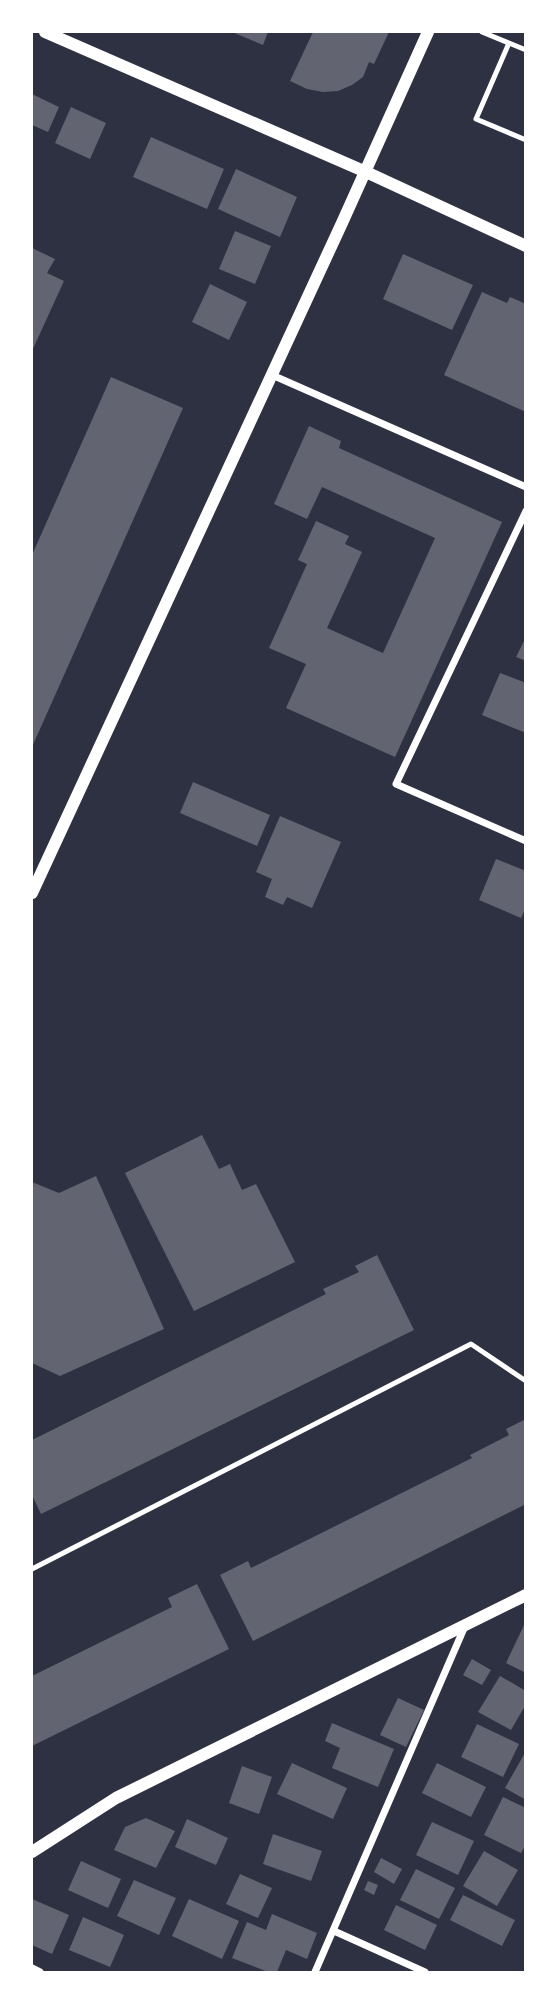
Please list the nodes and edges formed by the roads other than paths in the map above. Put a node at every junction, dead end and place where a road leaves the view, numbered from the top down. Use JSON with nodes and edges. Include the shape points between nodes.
{"nodes":[{"id":1,"x":45,"y":32,"type":"edge"},
{"id":2,"x":428,"y":32,"type":"edge"},
{"id":3,"x":482,"y":32,"type":"edge"},
{"id":4,"x":509,"y":43,"type":"junction"},
{"id":5,"x":526,"y":50,"type":"edge"},
{"id":6,"x":526,"y":140,"type":"edge"},
{"id":7,"x":366,"y":172,"type":"junction"},
{"id":8,"x":526,"y":246,"type":"edge"},
{"id":9,"x":272,"y":375,"type":"junction"},
{"id":10,"x":526,"y":487,"type":"edge"},
{"id":11,"x":526,"y":511,"type":"edge"},
{"id":12,"x":526,"y":841,"type":"edge"},
{"id":13,"x":32,"y":893,"type":"edge"},
{"id":14,"x":526,"y":1381,"type":"edge"},
{"id":15,"x":32,"y":1569,"type":"edge"},
{"id":16,"x":526,"y":1595,"type":"edge"},
{"id":17,"x":465,"y":1625,"type":"junction"},
{"id":18,"x":32,"y":1853,"type":"edge"},
{"id":19,"x":334,"y":1931,"type":"junction"},
{"id":20,"x":32,"y":1968,"type":"edge"},
{"id":21,"x":40,"y":1972,"type":"edge"},
{"id":22,"x":315,"y":1972,"type":"edge"},
{"id":23,"x":425,"y":1972,"type":"edge"}],
"edges":[{"from":1,"to":7,"type":"street"},
{"from":2,"to":7,"type":"street"},
{"from":3,"to":4,"type":"lane"},
{"from":4,"to":5,"type":"lane"},
{"from":4,"to":6,"type":"lane","via":[[476,119]]},
{"from":7,"to":8,"type":"street"},
{"from":7,"to":9,"type":"street"},
{"from":9,"to":10,"type":"street"},
{"from":9,"to":13,"type":"street"},
{"from":11,"to":12,"type":"street","via":[[396,784]]},
{"from":14,"to":15,"type":"lane","via":[[471,1344]]},
{"from":16,"to":17,"type":"street"},
{"from":17,"to":18,"type":"street","via":[[116,1798]]},
{"from":17,"to":19,"type":"street"},
{"from":19,"to":22,"type":"street"},
{"from":19,"to":23,"type":"street"},
{"from":20,"to":21,"type":"street"}]}
